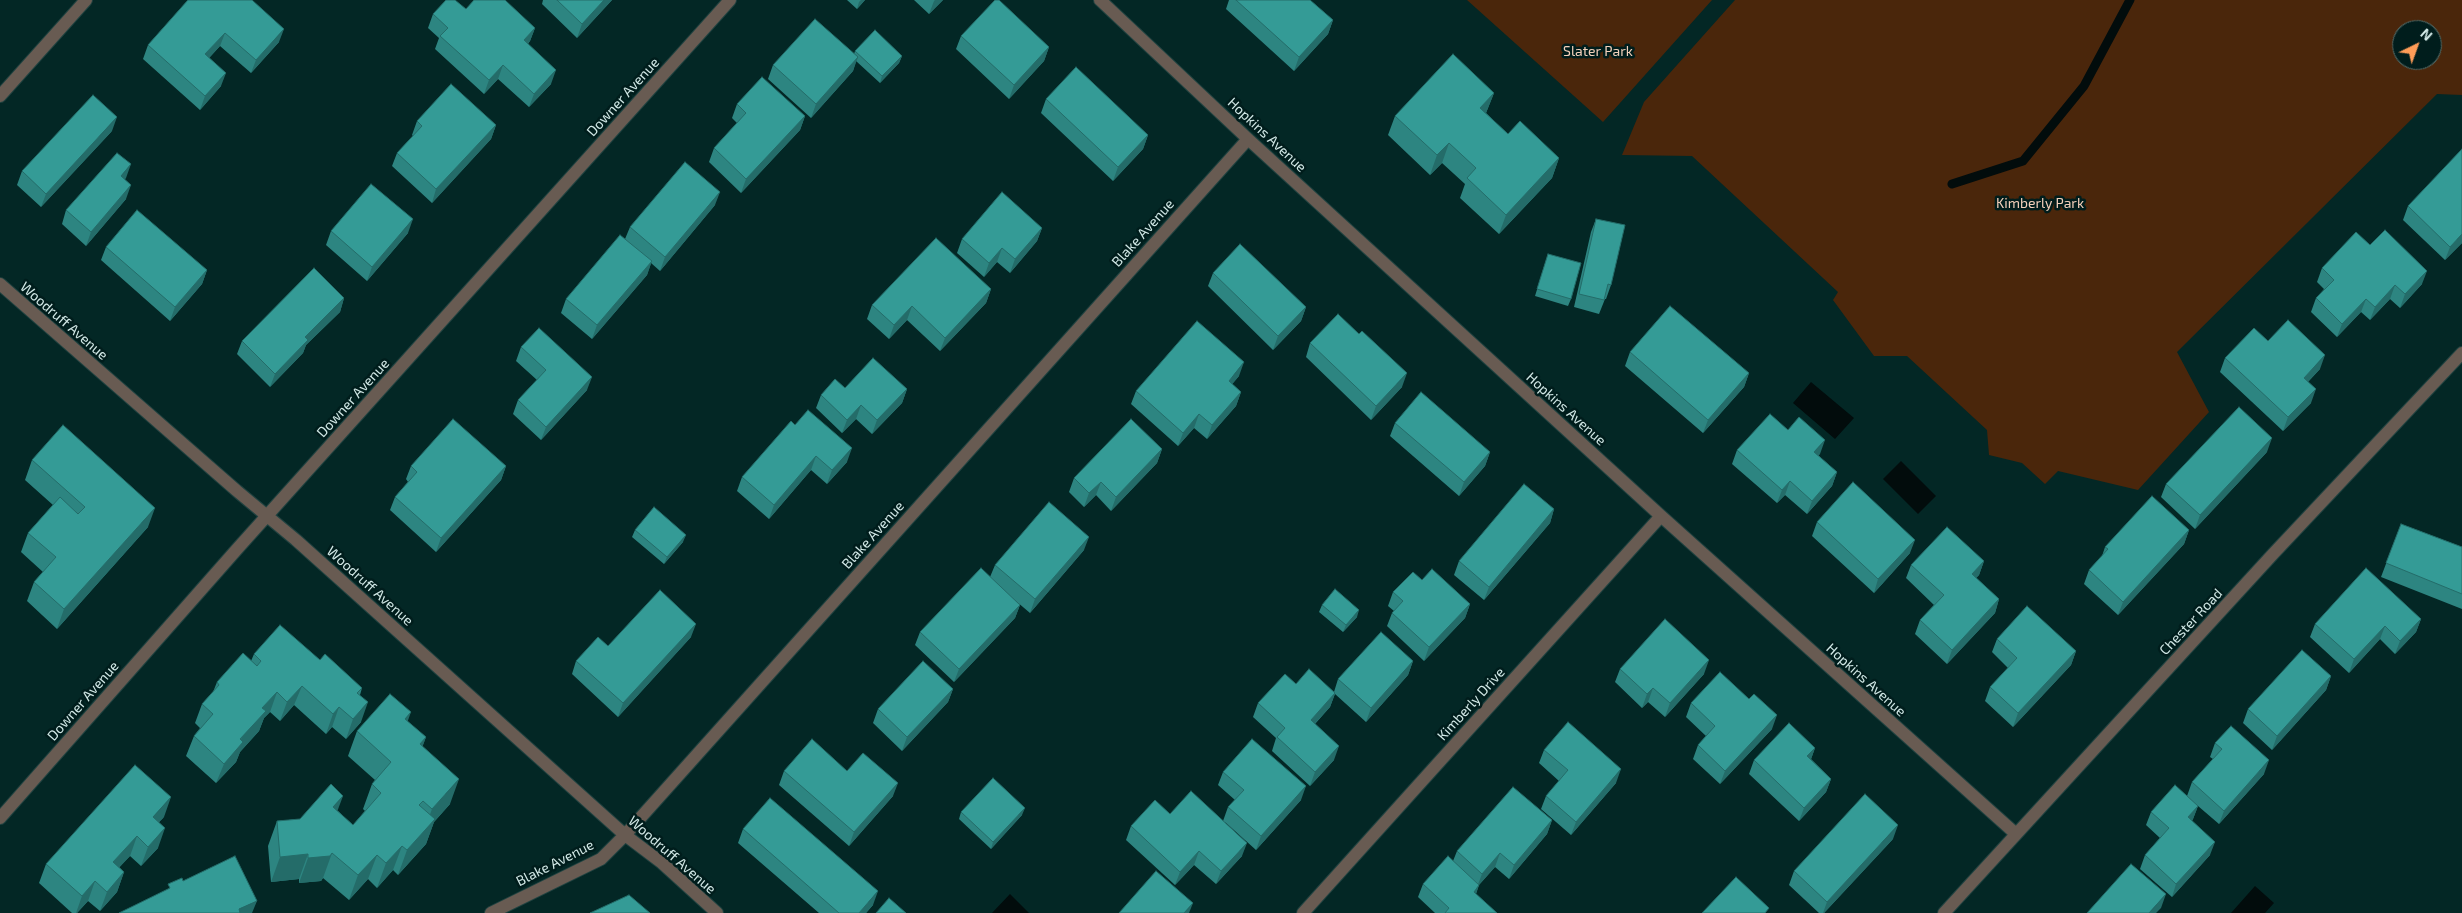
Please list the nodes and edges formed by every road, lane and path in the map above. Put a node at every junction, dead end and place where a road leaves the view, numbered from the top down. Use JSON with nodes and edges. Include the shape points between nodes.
{"nodes":[{"id":1,"x":86,"y":0,"type":"edge"},
{"id":2,"x":730,"y":0,"type":"edge"},
{"id":3,"x":1100,"y":0,"type":"edge"},
{"id":4,"x":0,"y":96,"type":"edge"},
{"id":5,"x":1248,"y":139,"type":"junction"},
{"id":6,"x":0,"y":284,"type":"edge"},
{"id":7,"x":2462,"y":353,"type":"edge"},
{"id":8,"x":1661,"y":516,"type":"junction"},
{"id":9,"x":267,"y":517,"type":"junction"},
{"id":10,"x":0,"y":818,"type":"edge"},
{"id":11,"x":2016,"y":834,"type":"junction"},
{"id":12,"x":625,"y":835,"type":"junction"},
{"id":13,"x":491,"y":913,"type":"edge"},
{"id":14,"x":717,"y":913,"type":"edge"},
{"id":15,"x":1303,"y":913,"type":"edge"},
{"id":16,"x":1944,"y":913,"type":"edge"}],
"edges":[{"from":1,"to":4,"type":"street"},
{"from":2,"to":9,"type":"street","name":"Downer Avenue"},
{"from":3,"to":5,"type":"street","name":"Hopkins Avenue"},
{"from":5,"to":8,"type":"street","name":"Hopkins Avenue"},
{"from":5,"to":12,"type":"street","name":"Blake Avenue"},
{"from":6,"to":9,"type":"street","name":"Woodruff Avenue"},
{"from":7,"to":11,"type":"street","name":"Chester Road"},
{"from":8,"to":11,"type":"street","name":"Hopkins Avenue"},
{"from":8,"to":15,"type":"street","name":"Kimberly Drive"},
{"from":9,"to":10,"type":"street","name":"Downer Avenue"},
{"from":9,"to":12,"type":"street","name":"Woodruff Avenue"},
{"from":11,"to":16,"type":"street","name":"Chester Road"},
{"from":12,"to":13,"type":"street","name":"Blake Avenue","via":[[601,860]]},
{"from":12,"to":14,"type":"street","name":"Woodruff Avenue","via":[[662,863]]}]}
